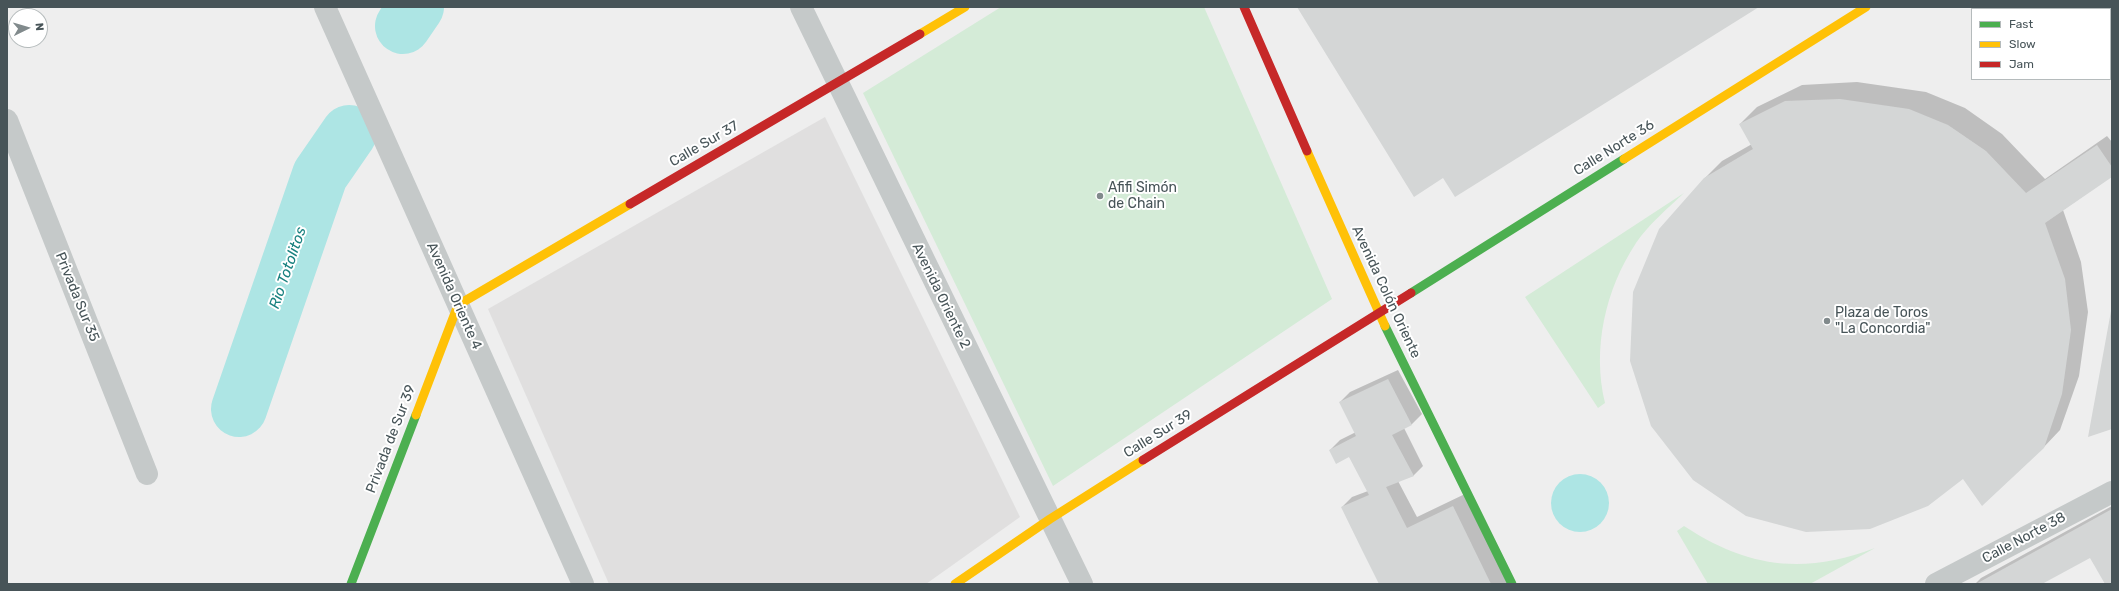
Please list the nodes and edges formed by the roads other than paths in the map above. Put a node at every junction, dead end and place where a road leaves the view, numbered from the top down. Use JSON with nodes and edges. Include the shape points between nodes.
{"nodes":[{"id":1,"x":325,"y":7,"type":"edge"},
{"id":2,"x":801,"y":7,"type":"edge"},
{"id":3,"x":965,"y":7,"type":"edge"},
{"id":4,"x":1244,"y":7,"type":"edge"},
{"id":5,"x":1866,"y":7,"type":"edge"},
{"id":6,"x":836,"y":83,"type":"junction"},
{"id":7,"x":7,"y":120,"type":"edge"},
{"id":8,"x":458,"y":305,"type":"junction"},
{"id":9,"x":1378,"y":312,"type":"junction"},
{"id":10,"x":147,"y":474,"type":"dead end"},
{"id":11,"x":2112,"y":492,"type":"edge"},
{"id":12,"x":1050,"y":519,"type":"junction"},
{"id":13,"x":352,"y":584,"type":"edge"},
{"id":14,"x":583,"y":584,"type":"edge"},
{"id":15,"x":955,"y":584,"type":"edge"},
{"id":16,"x":1082,"y":584,"type":"edge"},
{"id":17,"x":1512,"y":584,"type":"edge"},
{"id":18,"x":1936,"y":584,"type":"edge"}],
"edges":[{"from":1,"to":8,"type":"street","name":"Avenida Oriente 4"},
{"from":2,"to":6,"type":"street","name":"Avenida Oriente 2"},
{"from":3,"to":6,"type":"street","name":"Calle Sur 37"},
{"from":4,"to":9,"type":"street","name":"Avenida Colón Oriente"},
{"from":5,"to":9,"type":"street","name":"Calle Norte 36"},
{"from":6,"to":8,"type":"street","name":"Calle Sur 37"},
{"from":6,"to":12,"type":"street","name":"Avenida Oriente 2"},
{"from":7,"to":10,"type":"street","name":"Privada Sur 35"},
{"from":8,"to":13,"type":"street","name":"Privada de Sur 39"},
{"from":8,"to":14,"type":"street","name":"Avenida Oriente 4"},
{"from":9,"to":12,"type":"street","name":"Calle Sur 39"},
{"from":9,"to":17,"type":"street","name":"Avenida Colón Oriente"},
{"from":11,"to":18,"type":"street","name":"Calle Norte 38"},
{"from":12,"to":15,"type":"street","name":"Calle Sur 39"},
{"from":12,"to":16,"type":"street","name":"Avenida Oriente 2"}]}
